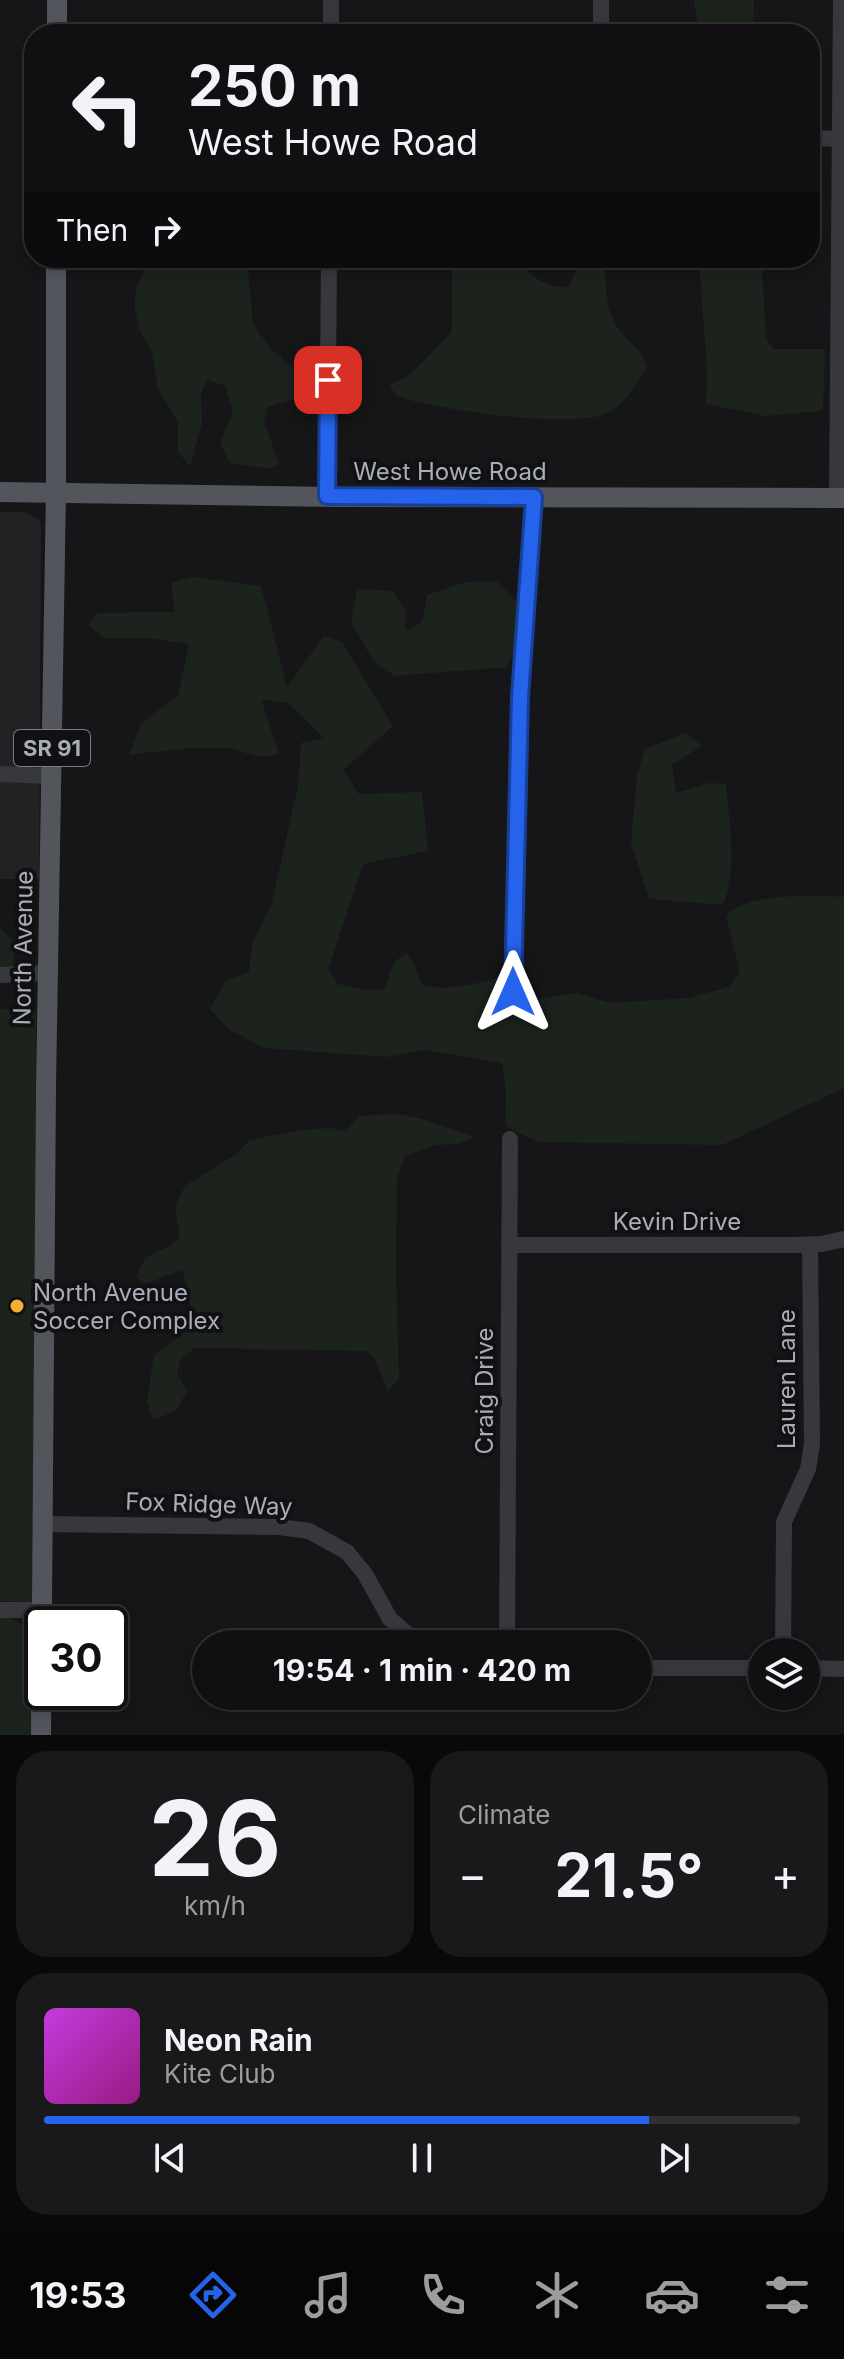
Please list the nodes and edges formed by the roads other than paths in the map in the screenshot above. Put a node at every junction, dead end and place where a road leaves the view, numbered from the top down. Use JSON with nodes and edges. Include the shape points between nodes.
{"nodes":[{"id":1,"x":57,"y":0,"type":"edge"},
{"id":2,"x":331,"y":0,"type":"edge"},
{"id":3,"x":601,"y":0,"type":"edge"},
{"id":4,"x":841,"y":0,"type":"edge"},
{"id":5,"x":57,"y":24,"type":"edge"},
{"id":6,"x":331,"y":24,"type":"edge"},
{"id":7,"x":601,"y":24,"type":"edge"},
{"id":8,"x":820,"y":138,"type":"edge"},
{"id":9,"x":842,"y":139,"type":"edge"},
{"id":10,"x":56,"y":268,"type":"edge"},
{"id":11,"x":329,"y":268,"type":"edge"},
{"id":12,"x":56,"y":491,"type":"junction"},
{"id":13,"x":0,"y":492,"type":"edge"},
{"id":14,"x":327,"y":496,"type":"junction"},
{"id":15,"x":534,"y":497,"type":"junction"},
{"id":16,"x":840,"y":498,"type":"edge"},
{"id":17,"x":0,"y":774,"type":"edge"},
{"id":18,"x":51,"y":776,"type":"junction"},
{"id":19,"x":48,"y":973,"type":"junction"},
{"id":20,"x":0,"y":975,"type":"edge"},
{"id":21,"x":513,"y":992,"type":"dead end"},
{"id":22,"x":510,"y":1139,"type":"dead end"},
{"id":23,"x":844,"y":1239,"type":"edge"},
{"id":24,"x":509,"y":1245,"type":"junction"},
{"id":25,"x":810,"y":1245,"type":"junction"},
{"id":26,"x":42,"y":1524,"type":"junction"},
{"id":27,"x":42,"y":1606,"type":"edge"},
{"id":28,"x":0,"y":1610,"type":"edge"},
{"id":29,"x":24,"y":1610,"type":"edge"},
{"id":30,"x":403,"y":1630,"type":"edge"},
{"id":31,"x":507,"y":1630,"type":"edge"},
{"id":32,"x":783,"y":1638,"type":"edge"},
{"id":33,"x":652,"y":1668,"type":"edge"},
{"id":34,"x":748,"y":1668,"type":"edge"},
{"id":35,"x":820,"y":1668,"type":"edge"},
{"id":36,"x":844,"y":1669,"type":"edge"},
{"id":37,"x":41,"y":1710,"type":"edge"},
{"id":38,"x":41,"y":1735,"type":"edge"}],
"edges":[{"from":1,"to":5,"type":"main road"},
{"from":2,"to":6,"type":"street"},
{"from":3,"to":7,"type":"street"},
{"from":4,"to":9,"type":"street"},
{"from":8,"to":9,"type":"street"},
{"from":9,"to":16,"type":"street"},
{"from":10,"to":12,"type":"main road","name":"North Avenue","number":"SR 91"},
{"from":11,"to":14,"type":"street"},
{"from":12,"to":13,"type":"main road","name":"West Howe Road"},
{"from":12,"to":14,"type":"main road","name":"West Howe Road"},
{"from":12,"to":18,"type":"main road","name":"North Avenue","number":"SR 91"},
{"from":14,"to":15,"type":"main road","name":"West Howe Road"},
{"from":15,"to":16,"type":"main road","name":"West Howe Road"},
{"from":15,"to":21,"type":"street","via":[[518,743]]},
{"from":17,"to":18,"type":"street"},
{"from":18,"to":19,"type":"main road","name":"North Avenue","number":"SR 91"},
{"from":19,"to":20,"type":"street"},
{"from":19,"to":26,"type":"main road","name":"North Avenue","number":"SR 91"},
{"from":22,"to":24,"type":"street","name":"Craig Drive"},
{"from":23,"to":25,"type":"street","name":"Kevin Drive"},
{"from":24,"to":25,"type":"street","name":"Kevin Drive"},
{"from":24,"to":31,"type":"street","name":"Craig Drive"},
{"from":25,"to":32,"type":"street","name":"Lauren Lane","via":[[812,1444],[808,1469],[784,1522]]},
{"from":26,"to":27,"type":"main road","name":"North Avenue","number":"SR 91"},
{"from":26,"to":30,"type":"street","name":"Fox Ridge Way","via":[[309,1531],[347,1552]]},
{"from":28,"to":29,"type":"street"},
{"from":33,"to":34,"type":"street"},
{"from":35,"to":36,"type":"street"},
{"from":37,"to":38,"type":"main road","name":"North Avenue","number":"SR 91"}]}
